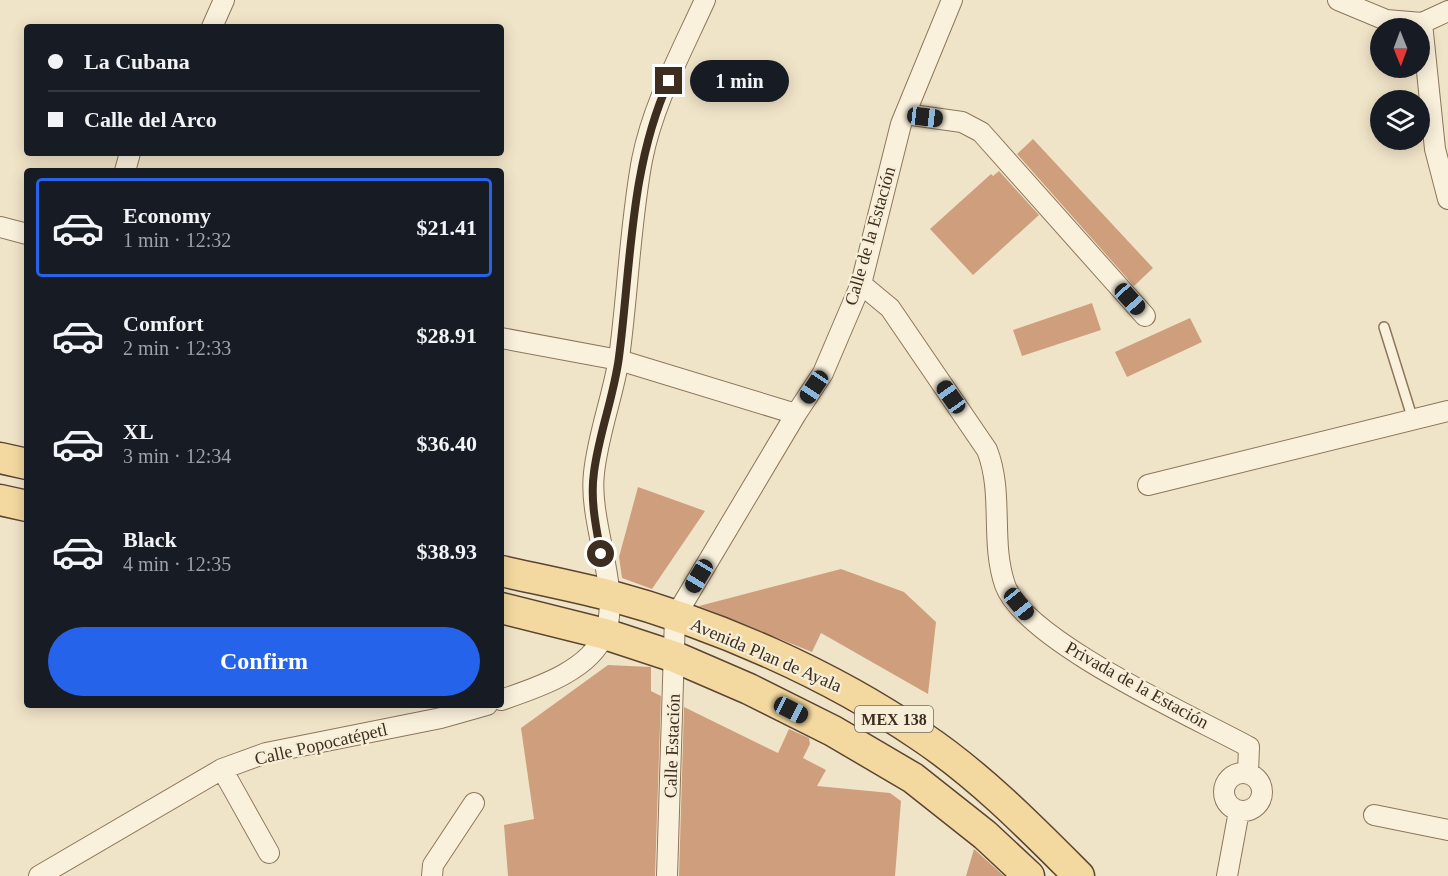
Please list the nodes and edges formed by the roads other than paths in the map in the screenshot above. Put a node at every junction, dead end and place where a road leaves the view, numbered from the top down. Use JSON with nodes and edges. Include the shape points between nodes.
{"nodes":[{"id":1,"x":224,"y":0,"type":"edge"},
{"id":2,"x":705,"y":0,"type":"edge"},
{"id":3,"x":952,"y":0,"type":"edge"},
{"id":4,"x":1338,"y":0,"type":"edge"},
{"id":5,"x":1448,"y":11,"type":"edge"},
{"id":6,"x":1381,"y":18,"type":"edge"},
{"id":7,"x":1430,"y":19,"type":"edge"},
{"id":8,"x":213,"y":24,"type":"edge"},
{"id":9,"x":1428,"y":78,"type":"edge"},
{"id":10,"x":905,"y":114,"type":"junction"},
{"id":11,"x":1448,"y":199,"type":"edge"},
{"id":12,"x":0,"y":226,"type":"edge"},
{"id":13,"x":24,"y":233,"type":"edge"},
{"id":14,"x":861,"y":284,"type":"junction"},
{"id":15,"x":1145,"y":316,"type":"dead end"},
{"id":16,"x":1384,"y":327,"type":"dead end"},
{"id":17,"x":504,"y":339,"type":"edge"},
{"id":18,"x":619,"y":360,"type":"junction"},
{"id":19,"x":1448,"y":411,"type":"edge"},
{"id":20,"x":796,"y":414,"type":"junction"},
{"id":21,"x":1413,"y":420,"type":"junction"},
{"id":22,"x":0,"y":458,"type":"edge"},
{"id":23,"x":24,"y":463,"type":"edge"},
{"id":24,"x":1148,"y":485,"type":"dead end"},
{"id":25,"x":504,"y":572,"type":"edge"},
{"id":26,"x":609,"y":596,"type":"junction"},
{"id":27,"x":504,"y":609,"type":"edge"},
{"id":28,"x":675,"y":616,"type":"junction"},
{"id":29,"x":605,"y":634,"type":"junction"},
{"id":30,"x":675,"y":657,"type":"junction"},
{"id":31,"x":504,"y":699,"type":"edge"},
{"id":32,"x":476,"y":708,"type":"edge"},
{"id":33,"x":222,"y":769,"type":"junction"},
{"id":34,"x":1248,"y":773,"type":"junction"},
{"id":35,"x":474,"y":803,"type":"dead end"},
{"id":36,"x":1239,"y":811,"type":"junction"},
{"id":37,"x":1374,"y":815,"type":"dead end"},
{"id":38,"x":1448,"y":830,"type":"edge"},
{"id":39,"x":269,"y":853,"type":"dead end"},
{"id":40,"x":39,"y":876,"type":"edge"},
{"id":41,"x":432,"y":876,"type":"edge"},
{"id":42,"x":667,"y":876,"type":"edge"},
{"id":43,"x":1029,"y":876,"type":"edge"},
{"id":44,"x":1078,"y":876,"type":"edge"},
{"id":45,"x":1227,"y":876,"type":"edge"}],
"edges":[{"from":1,"to":8,"type":"street"},
{"from":2,"to":18,"type":"street","via":[[660,101],[643,159]]},
{"from":3,"to":10,"type":"street","name":"Calle de la Estación"},
{"from":4,"to":6,"type":"street"},
{"from":5,"to":7,"type":"street"},
{"from":9,"to":11,"type":"street","via":[[1435,149]]},
{"from":10,"to":14,"type":"street","name":"Calle de la Estación"},
{"from":10,"to":15,"type":"street","via":[[962,122],[981,132]]},
{"from":12,"to":13,"type":"street"},
{"from":14,"to":20,"type":"street","name":"Calle de la Estación","via":[[824,373]]},
{"from":14,"to":34,"type":"street","name":"Privada de la Estación","via":[[890,309],[987,450],[994,469],[999,561],[1006,587],[1013,596],[1032,620],[1075,654],[1249,747]]},
{"from":16,"to":21,"type":"lane"},
{"from":17,"to":18,"type":"street"},
{"from":18,"to":20,"type":"street"},
{"from":18,"to":26,"type":"street","via":[[594,473],[593,511]]},
{"from":19,"to":21,"type":"street"},
{"from":20,"to":28,"type":"street","name":"Calle de la Estación"},
{"from":21,"to":24,"type":"street"},
{"from":22,"to":23,"type":"main road"},
{"from":25,"to":26,"type":"main road","name":"Avenida Plan de Ayala","number":"MEX 138"},
{"from":26,"to":28,"type":"main road","name":"Avenida Plan de Ayala","number":"MEX 138"},
{"from":26,"to":29,"type":"street"},
{"from":27,"to":29,"type":"main road","number":"MEX 138"},
{"from":28,"to":30,"type":"street","name":"Calle Estación"},
{"from":28,"to":44,"type":"main road","name":"Avenida Plan de Ayala","number":"MEX 138","via":[[788,660],[856,694],[924,738],[1011,809]]},
{"from":29,"to":30,"type":"main road","number":"MEX 138"},
{"from":29,"to":31,"type":"street","via":[[595,650],[575,667]]},
{"from":30,"to":42,"type":"street","name":"Calle Estación"},
{"from":30,"to":43,"type":"main road","number":"MEX 138","via":[[833,731],[913,778]]},
{"from":32,"to":33,"type":"street","name":"Calle Popocatépetl","via":[[266,753]]},
{"from":33,"to":39,"type":"street"},
{"from":33,"to":40,"type":"street","name":"Calle Popocatépetl"},
{"from":34,"to":36,"type":"street","via":[[1258,780],[1263,791],[1260,803],[1251,810]]},
{"from":34,"to":36,"type":"street","via":[[1236,774],[1227,782],[1224,794],[1228,805]]},
{"from":35,"to":41,"type":"street","via":[[433,865]]},
{"from":36,"to":45,"type":"street"},
{"from":37,"to":38,"type":"street"}]}
